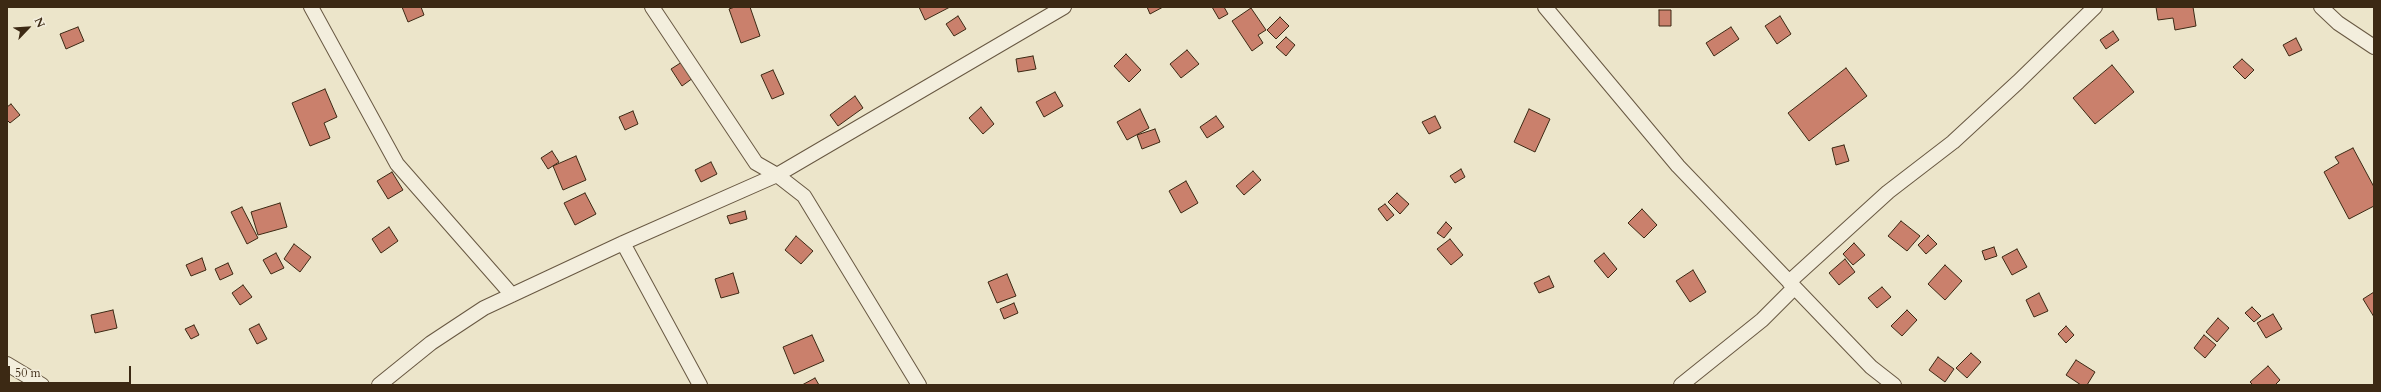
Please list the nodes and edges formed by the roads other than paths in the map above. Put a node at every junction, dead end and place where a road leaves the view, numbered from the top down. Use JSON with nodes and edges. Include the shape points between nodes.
{"nodes":[{"id":1,"x":311,"y":7,"type":"edge"},
{"id":2,"x":652,"y":7,"type":"edge"},
{"id":3,"x":1064,"y":7,"type":"edge"},
{"id":4,"x":1545,"y":7,"type":"edge"},
{"id":5,"x":2095,"y":7,"type":"edge"},
{"id":6,"x":2321,"y":7,"type":"edge"},
{"id":7,"x":2374,"y":47,"type":"edge"},
{"id":8,"x":777,"y":175,"type":"junction"},
{"id":9,"x":623,"y":243,"type":"junction"},
{"id":10,"x":1791,"y":285,"type":"junction"},
{"id":11,"x":512,"y":295,"type":"junction"},
{"id":12,"x":7,"y":364,"type":"edge"},
{"id":13,"x":42,"y":385,"type":"edge"},
{"id":14,"x":379,"y":385,"type":"edge"},
{"id":15,"x":700,"y":385,"type":"edge"},
{"id":16,"x":919,"y":385,"type":"edge"},
{"id":17,"x":1681,"y":385,"type":"edge"},
{"id":18,"x":1894,"y":385,"type":"edge"}],
"edges":[{"from":1,"to":11,"type":"street","via":[[397,164]]},
{"from":2,"to":8,"type":"street","via":[[756,163]]},
{"from":3,"to":8,"type":"street"},
{"from":4,"to":10,"type":"street","via":[[1678,166]]},
{"from":5,"to":10,"type":"street","via":[[1953,142],[1888,192]]},
{"from":6,"to":7,"type":"street","via":[[2338,23]]},
{"from":8,"to":9,"type":"street"},
{"from":8,"to":16,"type":"street","via":[[804,196]]},
{"from":9,"to":11,"type":"street"},
{"from":9,"to":15,"type":"street"},
{"from":10,"to":17,"type":"street","via":[[1762,320]]},
{"from":10,"to":18,"type":"street","via":[[1871,367]]},
{"from":11,"to":14,"type":"street","via":[[484,308],[431,343]]},
{"from":12,"to":13,"type":"street"}]}
